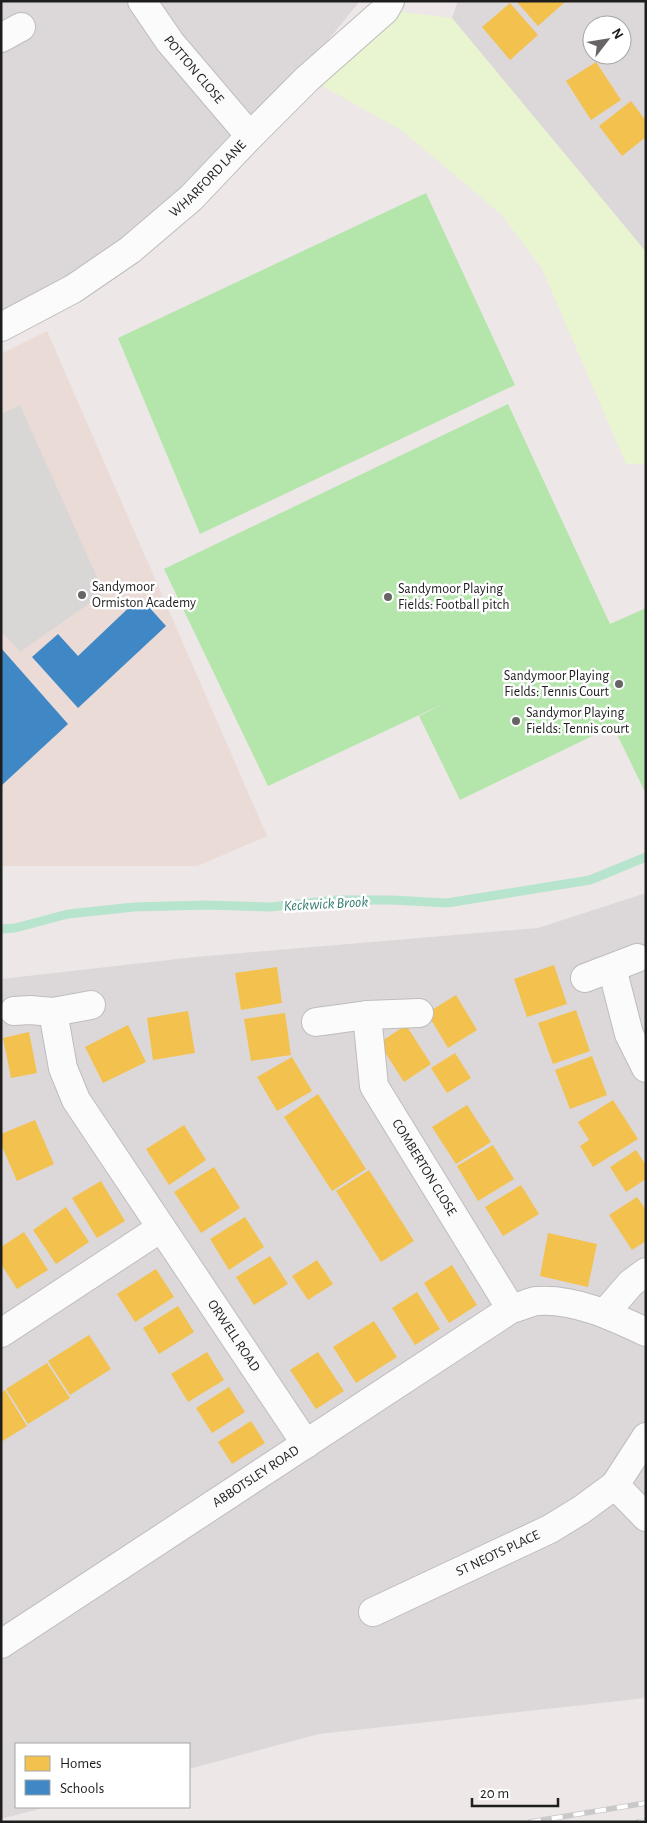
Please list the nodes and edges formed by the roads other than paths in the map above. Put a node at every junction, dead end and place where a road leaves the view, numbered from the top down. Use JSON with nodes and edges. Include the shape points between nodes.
{"nodes":[{"id":1,"x":142,"y":1,"type":"edge"},
{"id":2,"x":390,"y":1,"type":"edge"},
{"id":3,"x":250,"y":136,"type":"junction"},
{"id":4,"x":1,"y":327,"type":"edge"},
{"id":5,"x":585,"y":978,"type":"dead end"},
{"id":6,"x":91,"y":1004,"type":"dead end"},
{"id":7,"x":14,"y":1011,"type":"dead end"},
{"id":8,"x":53,"y":1012,"type":"junction"},
{"id":9,"x":419,"y":1013,"type":"dead end"},
{"id":10,"x":367,"y":1015,"type":"junction"},
{"id":11,"x":316,"y":1022,"type":"dead end"},
{"id":12,"x":646,"y":1068,"type":"edge"},
{"id":13,"x":161,"y":1228,"type":"junction"},
{"id":14,"x":646,"y":1272,"type":"edge"},
{"id":15,"x":511,"y":1309,"type":"junction"},
{"id":16,"x":605,"y":1314,"type":"junction"},
{"id":17,"x":646,"y":1332,"type":"edge"},
{"id":18,"x":1,"y":1333,"type":"edge"},
{"id":19,"x":646,"y":1437,"type":"edge"},
{"id":20,"x":306,"y":1444,"type":"junction"},
{"id":21,"x":615,"y":1485,"type":"junction"},
{"id":22,"x":646,"y":1517,"type":"edge"},
{"id":23,"x":373,"y":1612,"type":"dead end"},
{"id":24,"x":1,"y":1644,"type":"edge"}],
"edges":[{"from":1,"to":3,"type":"street","name":"POTTON CLOSE","via":[[170,42]]},
{"from":2,"to":3,"type":"street","name":"WHARFORD LANE","via":[[385,10],[308,78]]},
{"from":3,"to":4,"type":"street","name":"WHARFORD LANE","via":[[191,198],[130,250],[73,288]]},
{"from":5,"to":12,"type":"street","via":[[625,963],[629,1034]]},
{"from":6,"to":8,"type":"street"},
{"from":7,"to":8,"type":"street"},
{"from":8,"to":13,"type":"street","name":"ORWELL ROAD","via":[[63,1068],[76,1100]]},
{"from":9,"to":10,"type":"street"},
{"from":10,"to":11,"type":"street"},
{"from":10,"to":15,"type":"street","name":"COMBERTON CLOSE","via":[[374,1086]]},
{"from":13,"to":18,"type":"street"},
{"from":13,"to":20,"type":"street","name":"ORWELL ROAD"},
{"from":14,"to":16,"type":"street","via":[[630,1283]]},
{"from":15,"to":16,"type":"street","name":"ABBOTSLEY ROAD","via":[[546,1302],[564,1303]]},
{"from":15,"to":20,"type":"street","name":"ABBOTSLEY ROAD"},
{"from":16,"to":17,"type":"street","name":"ABBOTSLEY ROAD"},
{"from":19,"to":21,"type":"street","name":"ST NEOTS PLACE"},
{"from":20,"to":24,"type":"street","name":"ABBOTSLEY ROAD"},
{"from":21,"to":22,"type":"street"},
{"from":21,"to":23,"type":"street","name":"ST NEOTS PLACE","via":[[550,1529]]}]}
